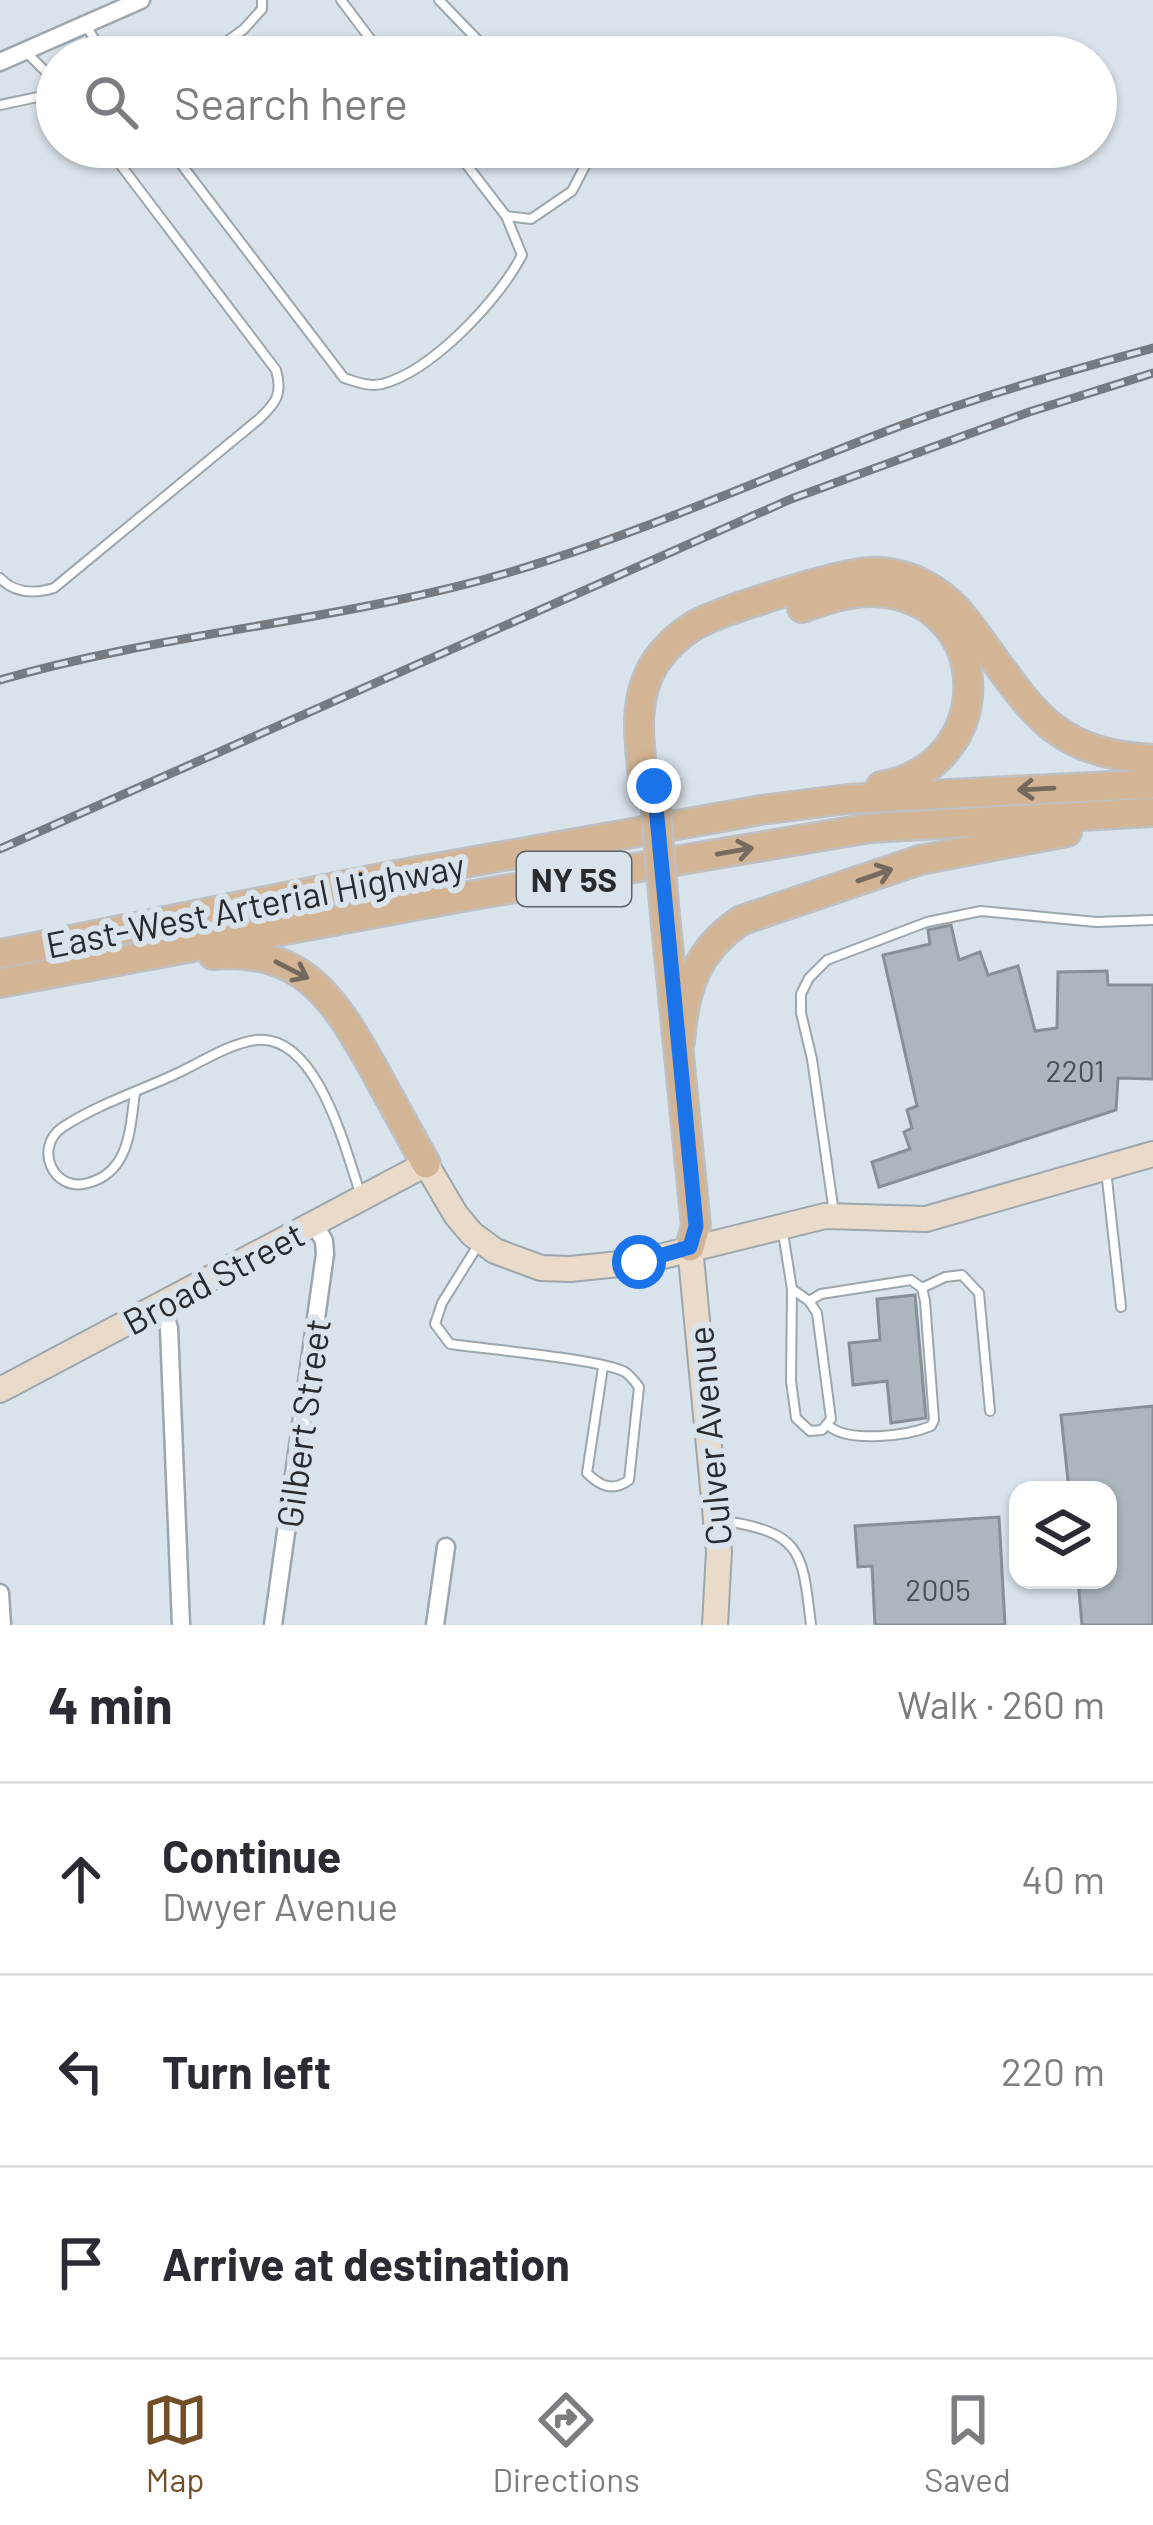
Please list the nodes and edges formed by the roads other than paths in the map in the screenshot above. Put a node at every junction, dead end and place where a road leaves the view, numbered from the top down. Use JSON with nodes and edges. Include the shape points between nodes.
{"nodes":[{"id":1,"x":141,"y":0,"type":"edge"},
{"id":2,"x":262,"y":0,"type":"edge"},
{"id":3,"x":340,"y":0,"type":"edge"},
{"id":4,"x":439,"y":0,"type":"edge"},
{"id":5,"x":85,"y":23,"type":"junction"},
{"id":6,"x":56,"y":36,"type":"edge"},
{"id":7,"x":93,"y":36,"type":"edge"},
{"id":8,"x":234,"y":36,"type":"edge"},
{"id":9,"x":368,"y":36,"type":"edge"},
{"id":10,"x":474,"y":36,"type":"edge"},
{"id":11,"x":36,"y":45,"type":"edge"},
{"id":12,"x":24,"y":50,"type":"junction"},
{"id":13,"x":0,"y":62,"type":"edge"},
{"id":14,"x":36,"y":62,"type":"edge"},
{"id":15,"x":36,"y":97,"type":"edge"},
{"id":16,"x":0,"y":105,"type":"edge"},
{"id":17,"x":123,"y":168,"type":"edge"},
{"id":18,"x":184,"y":168,"type":"edge"},
{"id":19,"x":469,"y":168,"type":"edge"},
{"id":20,"x":584,"y":168,"type":"edge"},
{"id":21,"x":506,"y":216,"type":"junction"},
{"id":22,"x":0,"y":578,"type":"edge"},
{"id":23,"x":1153,"y":759,"type":"edge"},
{"id":24,"x":1153,"y":784,"type":"edge"},
{"id":25,"x":649,"y":787,"type":"junction"},
{"id":26,"x":795,"y":805,"type":"junction"},
{"id":27,"x":1153,"y":812,"type":"edge"},
{"id":28,"x":1153,"y":822,"type":"edge"},
{"id":29,"x":659,"y":905,"type":"junction"},
{"id":30,"x":1153,"y":920,"type":"edge"},
{"id":31,"x":0,"y":954,"type":"edge"},
{"id":32,"x":137,"y":956,"type":"junction"},
{"id":33,"x":0,"y":983,"type":"edge"},
{"id":34,"x":680,"y":1042,"type":"junction"},
{"id":35,"x":135,"y":1093,"type":"junction"},
{"id":36,"x":1153,"y":1154,"type":"edge"},
{"id":37,"x":426,"y":1164,"type":"junction"},
{"id":38,"x":1106,"y":1168,"type":"junction"},
{"id":39,"x":362,"y":1198,"type":"junction"},
{"id":40,"x":835,"y":1215,"type":"junction"},
{"id":41,"x":314,"y":1223,"type":"junction"},
{"id":42,"x":782,"y":1226,"type":"junction"},
{"id":43,"x":481,"y":1241,"type":"junction"},
{"id":44,"x":690,"y":1247,"type":"junction"},
{"id":45,"x":922,"y":1288,"type":"junction"},
{"id":46,"x":791,"y":1289,"type":"junction"},
{"id":47,"x":809,"y":1301,"type":"junction"},
{"id":48,"x":161,"y":1304,"type":"junction"},
{"id":49,"x":1121,"y":1307,"type":"dead end"},
{"id":50,"x":603,"y":1367,"type":"junction"},
{"id":51,"x":0,"y":1390,"type":"edge"},
{"id":52,"x":991,"y":1412,"type":"dead end"},
{"id":53,"x":829,"y":1426,"type":"junction"},
{"id":54,"x":716,"y":1519,"type":"junction"},
{"id":55,"x":446,"y":1547,"type":"dead end"},
{"id":56,"x":0,"y":1593,"type":"edge"},
{"id":57,"x":2,"y":1625,"type":"edge"},
{"id":58,"x":181,"y":1625,"type":"edge"},
{"id":59,"x":273,"y":1625,"type":"edge"},
{"id":60,"x":436,"y":1625,"type":"edge"},
{"id":61,"x":715,"y":1625,"type":"edge"},
{"id":62,"x":811,"y":1625,"type":"edge"}],
"edges":[{"from":1,"to":5,"type":"street"},
{"from":2,"to":8,"type":"lane"},
{"from":3,"to":9,"type":"lane"},
{"from":4,"to":10,"type":"lane"},
{"from":5,"to":6,"type":"street"},
{"from":5,"to":7,"type":"lane"},
{"from":11,"to":12,"type":"street"},
{"from":12,"to":13,"type":"street"},
{"from":12,"to":14,"type":"lane"},
{"from":15,"to":16,"type":"lane"},
{"from":17,"to":22,"type":"lane","via":[[281,387],[259,419],[54,588],[35,594]]},
{"from":18,"to":21,"type":"lane","via":[[344,378],[364,385],[410,372],[512,275],[522,255]]},
{"from":19,"to":21,"type":"lane"},
{"from":20,"to":21,"type":"lane","via":[[572,191],[531,219]]},
{"from":23,"to":25,"type":"main road","via":[[1072,743],[1027,704],[947,599],[873,571],[704,621],[669,645],[639,708]]},
{"from":24,"to":26,"type":"main road","name":"East-West Arterial Highway","number":"NY 5S","one_way":true},
{"from":25,"to":26,"type":"main road","via":[[655,701],[664,679],[701,642],[855,593],[920,603],[964,656],[969,699],[953,741],[934,765],[902,782]]},
{"from":25,"to":29,"type":"main road","bridge":true},
{"from":26,"to":31,"type":"main road","name":"East-West Arterial Highway","number":"NY 5S"},
{"from":32,"to":27,"type":"main road","name":"East-West Arterial Highway","number":"NY 5S","one_way":true,"via":[[870,828]]},
{"from":34,"to":28,"type":"main road","one_way":true,"via":[[700,957],[742,920],[920,860]]},
{"from":29,"to":34,"type":"main road"},
{"from":29,"to":44,"type":"main road"},
{"from":30,"to":40,"type":"lane","via":[[981,911],[827,960],[808,978],[800,1013]]},
{"from":32,"to":33,"type":"main road","name":"East-West Arterial Highway","number":"NY 5S"},
{"from":32,"to":37,"type":"main road","one_way":true,"via":[[234,953],[302,973],[342,1013]]},
{"from":34,"to":44,"type":"main road","via":[[696,1226]]},
{"from":35,"to":35,"type":"lane","via":[[53,1136],[49,1166],[59,1180],[92,1183],[120,1162]]},
{"from":35,"to":39,"type":"lane","via":[[234,1046],[260,1039],[284,1046],[305,1061],[323,1093]]},
{"from":36,"to":38,"type":"main road"},
{"from":37,"to":39,"type":"main road","name":"Broad Street"},
{"from":37,"to":43,"type":"main road"},
{"from":38,"to":40,"type":"main road","via":[[926,1219]]},
{"from":38,"to":49,"type":"lane"},
{"from":39,"to":41,"type":"main road","name":"Broad Street"},
{"from":40,"to":42,"type":"main road"},
{"from":41,"to":48,"type":"main road","name":"Broad Street"},
{"from":41,"to":59,"type":"street","name":"Gilbert Street","via":[[326,1254]]},
{"from":42,"to":44,"type":"main road"},
{"from":42,"to":46,"type":"lane"},
{"from":43,"to":44,"type":"main road","via":[[541,1268],[639,1262]]},
{"from":43,"to":50,"type":"lane","via":[[435,1324],[450,1344]]},
{"from":44,"to":54,"type":"main road","name":"Culver Avenue"},
{"from":45,"to":47,"type":"lane","via":[[911,1280]]},
{"from":45,"to":52,"type":"lane","via":[[962,1276],[979,1292]]},
{"from":45,"to":53,"type":"lane","via":[[931,1426],[843,1435]]},
{"from":46,"to":47,"type":"lane"},
{"from":46,"to":53,"type":"lane","via":[[796,1418],[810,1431]]},
{"from":47,"to":53,"type":"lane","via":[[818,1313]]},
{"from":48,"to":51,"type":"main road","name":"Broad Street"},
{"from":48,"to":58,"type":"street","via":[[169,1328]]},
{"from":50,"to":50,"type":"lane","via":[[624,1371],[639,1387],[629,1480],[612,1487],[587,1473]]},
{"from":54,"to":61,"type":"main road","name":"Culver Avenue"},
{"from":54,"to":62,"type":"lane","via":[[794,1548]]},
{"from":55,"to":60,"type":"street"},
{"from":56,"to":57,"type":"street"}]}
